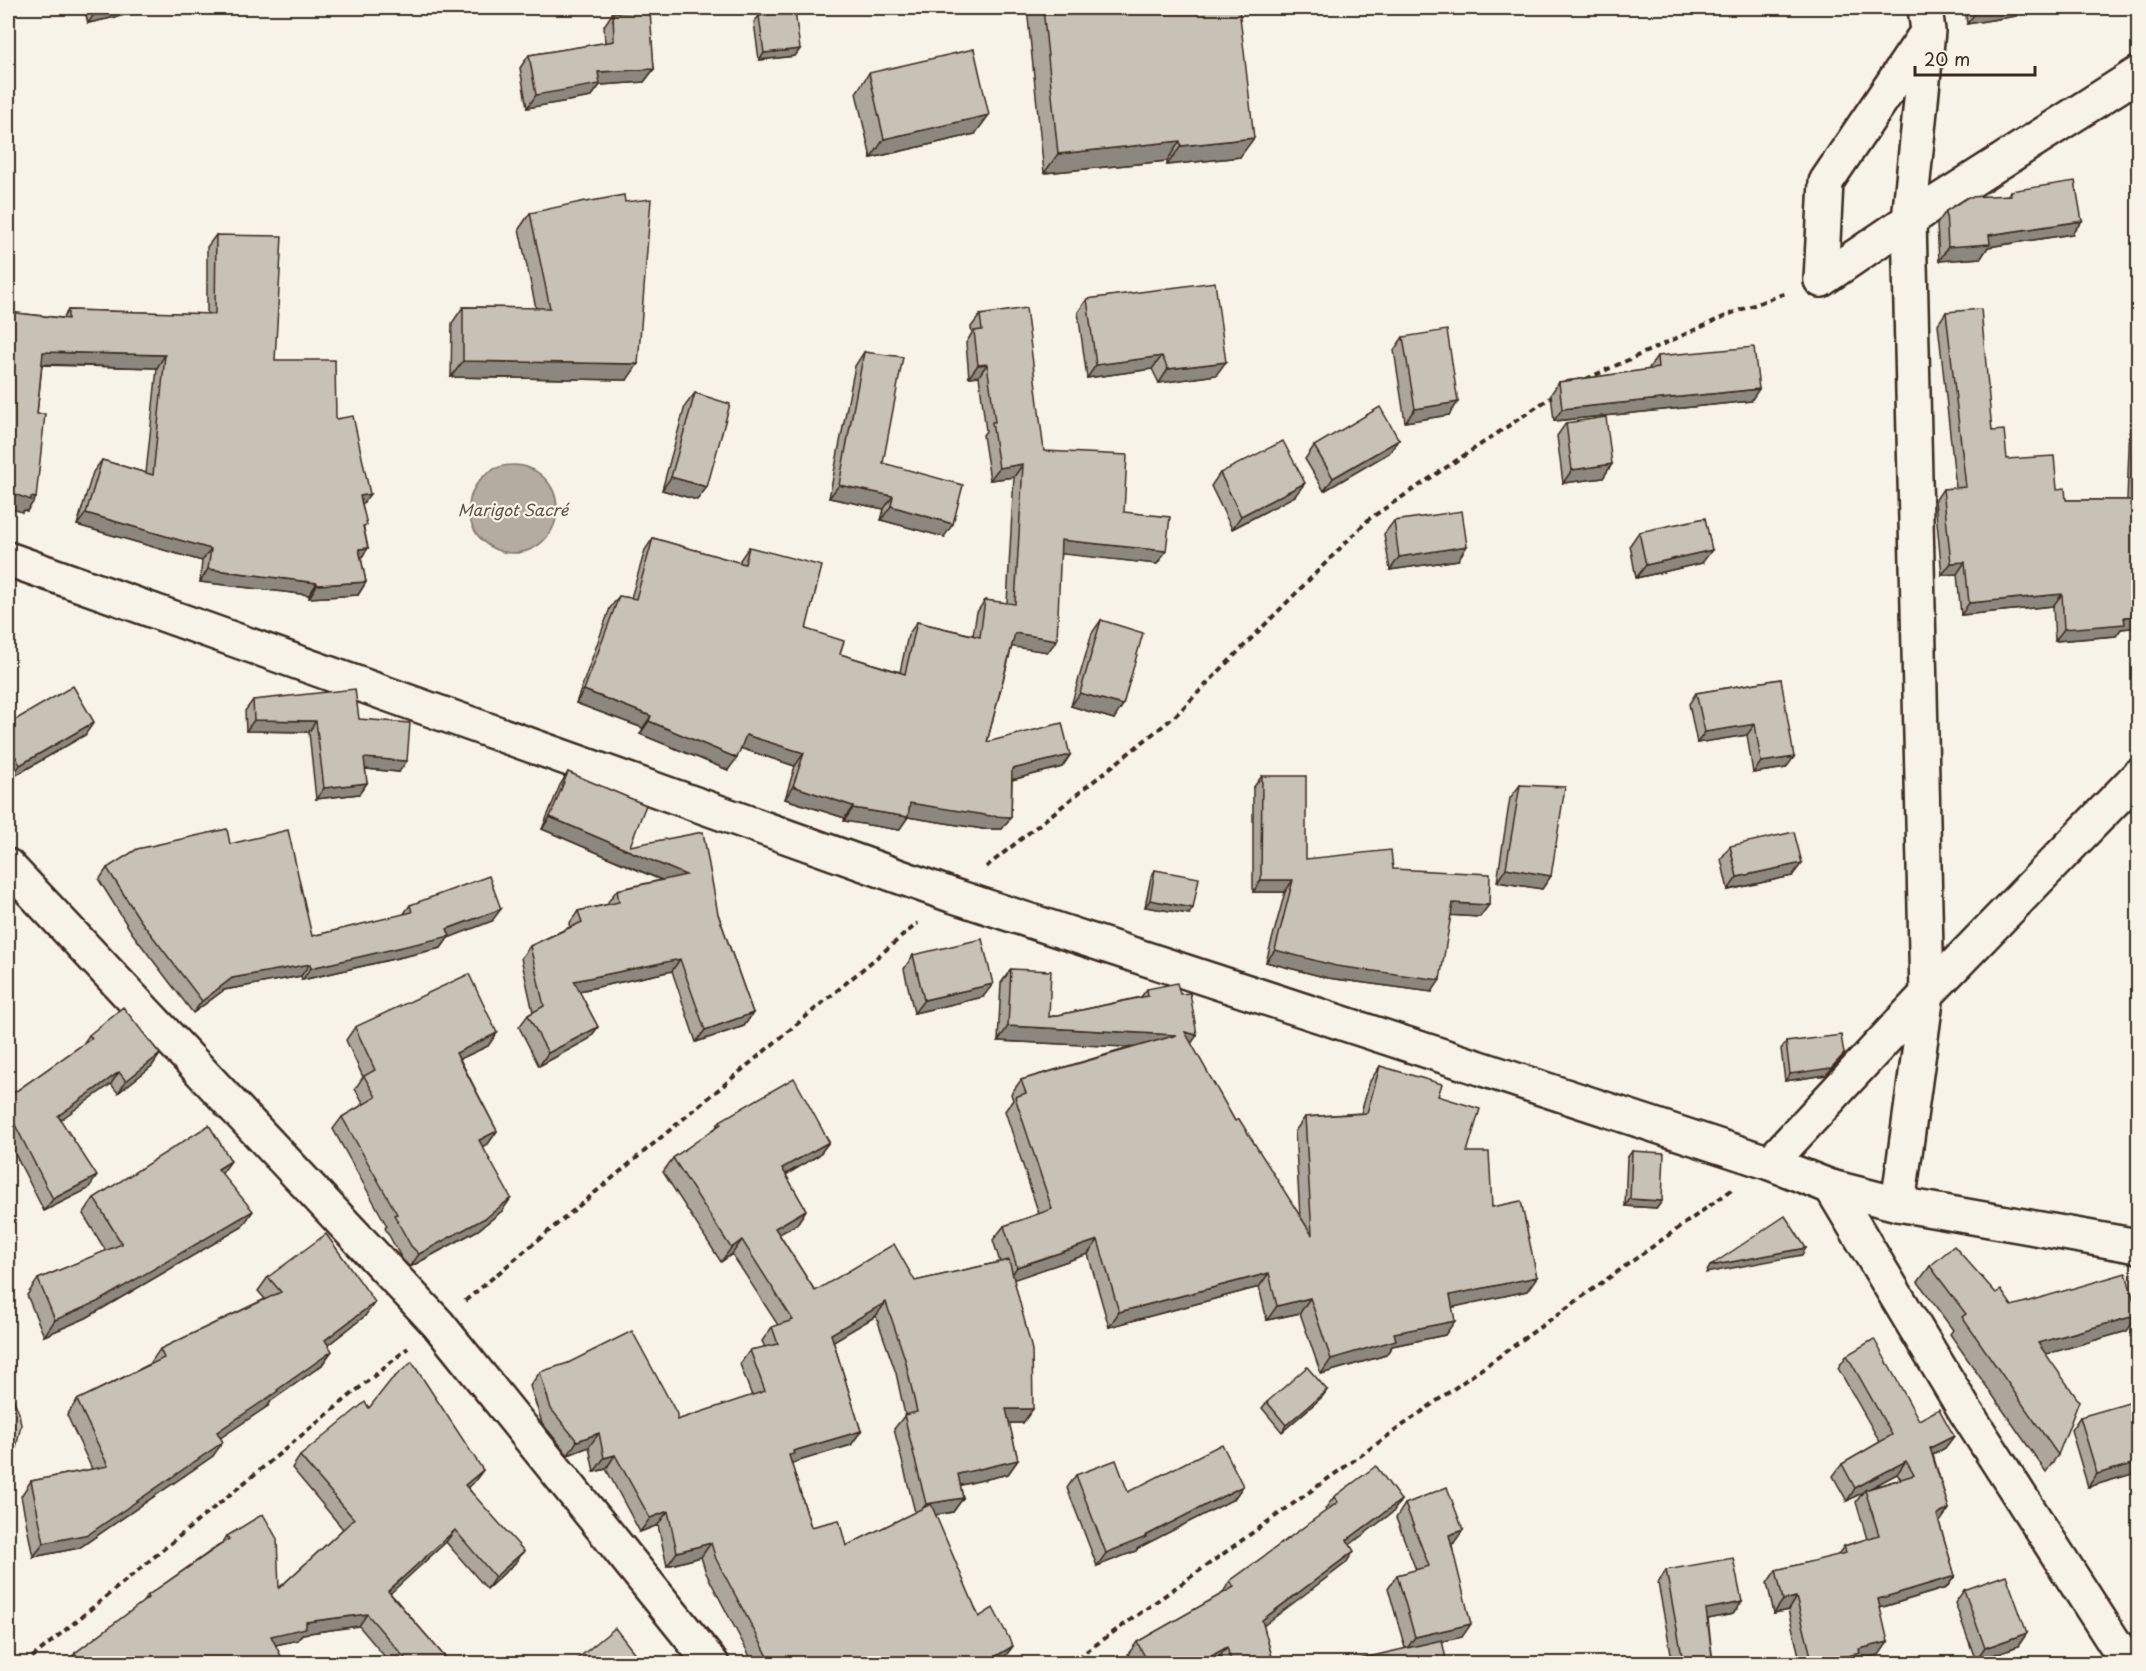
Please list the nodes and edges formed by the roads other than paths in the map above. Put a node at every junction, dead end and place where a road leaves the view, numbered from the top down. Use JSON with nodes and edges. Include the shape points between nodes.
{"nodes":[{"id":1,"x":1927,"y":19,"type":"edge"},
{"id":2,"x":2139,"y":74,"type":"edge"},
{"id":3,"x":1909,"y":220,"type":"junction"},
{"id":4,"x":8,"y":559,"type":"edge"},
{"id":5,"x":2139,"y":776,"type":"edge"},
{"id":6,"x":8,"y":866,"type":"edge"},
{"id":7,"x":1927,"y":994,"type":"junction"},
{"id":8,"x":1770,"y":1163,"type":"junction"},
{"id":9,"x":1831,"y":1187,"type":"junction"},
{"id":10,"x":1898,"y":1204,"type":"junction"},
{"id":11,"x":2139,"y":1246,"type":"edge"},
{"id":12,"x":712,"y":1664,"type":"edge"},
{"id":13,"x":2128,"y":1664,"type":"edge"}],
"edges":[{"from":1,"to":3,"type":"street"},
{"from":1,"to":3,"type":"street","via":[[1826,182],[1821,280]]},
{"from":2,"to":3,"type":"street"},
{"from":3,"to":7,"type":"street"},
{"from":4,"to":8,"type":"street","via":[[951,895]]},
{"from":5,"to":7,"type":"street"},
{"from":6,"to":12,"type":"street","via":[[438,1324]]},
{"from":7,"to":8,"type":"street"},
{"from":7,"to":10,"type":"street"},
{"from":8,"to":9,"type":"street"},
{"from":9,"to":10,"type":"street"},
{"from":9,"to":13,"type":"street","via":[[1964,1409]]},
{"from":10,"to":11,"type":"street"}]}
